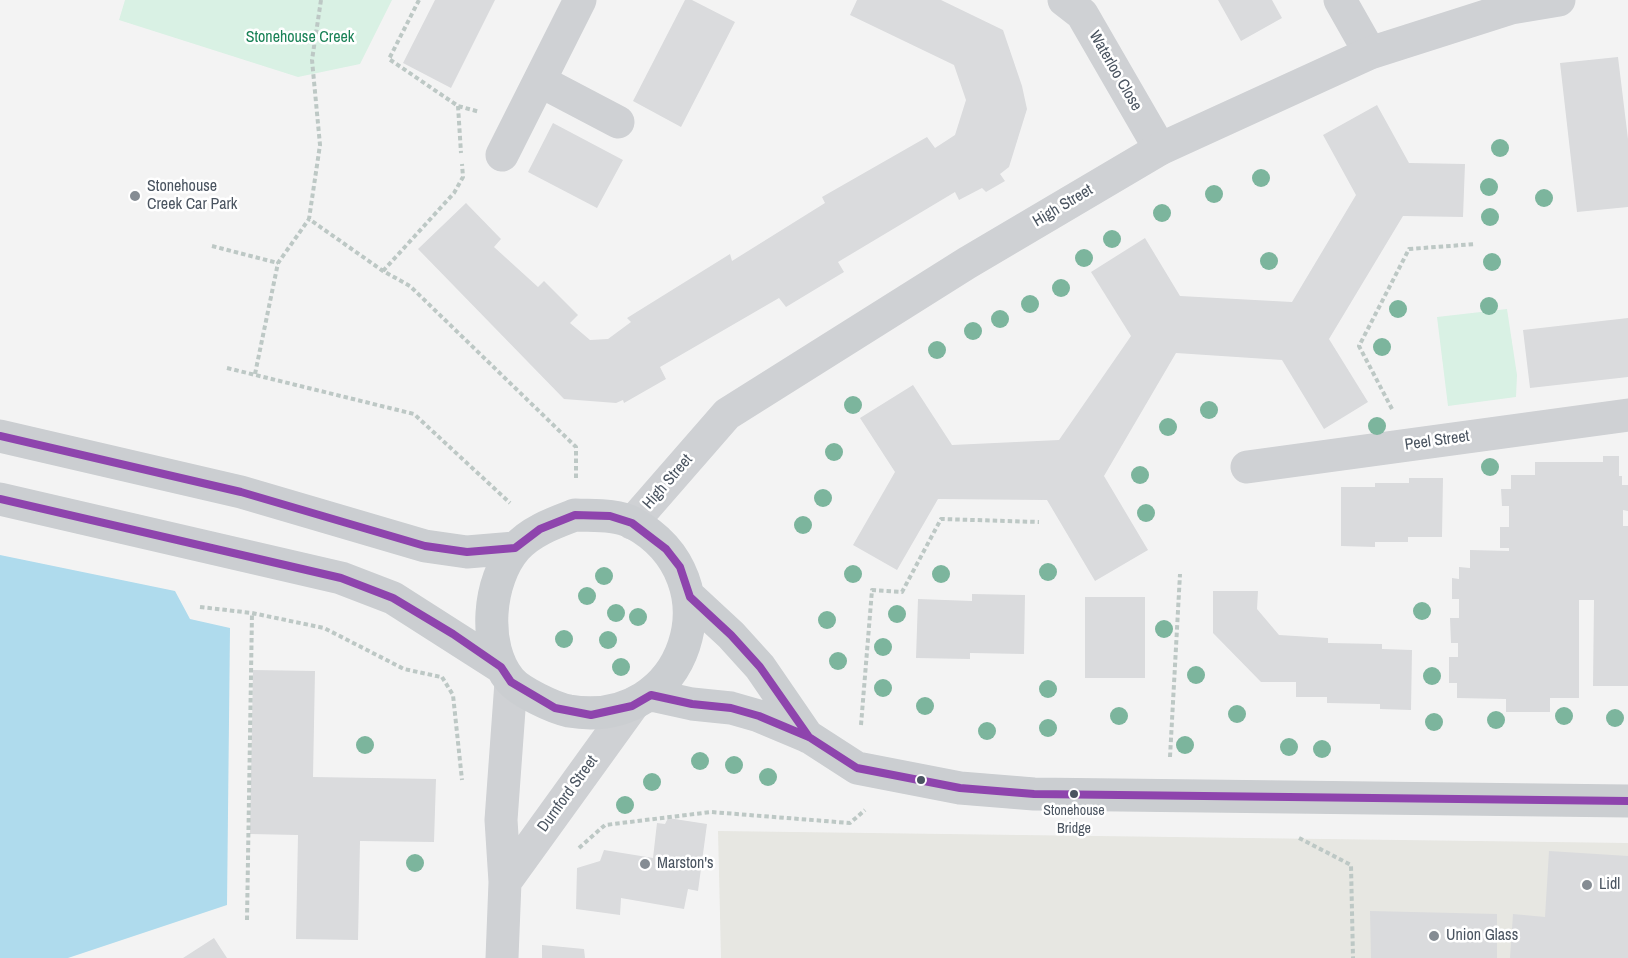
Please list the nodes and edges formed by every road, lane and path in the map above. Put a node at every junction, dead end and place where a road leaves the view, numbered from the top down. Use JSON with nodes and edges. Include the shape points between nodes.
{"nodes":[{"id":1,"x":321,"y":0,"type":"edge"},
{"id":2,"x":418,"y":0,"type":"edge"},
{"id":3,"x":580,"y":0,"type":"edge"},
{"id":4,"x":1064,"y":0,"type":"edge"},
{"id":5,"x":1340,"y":0,"type":"edge"},
{"id":6,"x":1559,"y":0,"type":"edge"},
{"id":7,"x":1370,"y":53,"type":"junction"},
{"id":8,"x":540,"y":81,"type":"junction"},
{"id":9,"x":458,"y":106,"type":"junction"},
{"id":10,"x":618,"y":122,"type":"dead end"},
{"id":11,"x":519,"y":123,"type":"junction"},
{"id":12,"x":1160,"y":149,"type":"junction"},
{"id":13,"x":502,"y":155,"type":"dead end"},
{"id":14,"x":309,"y":219,"type":"junction"},
{"id":15,"x":1476,"y":244,"type":"dead end"},
{"id":16,"x":212,"y":246,"type":"dead end"},
{"id":17,"x":278,"y":262,"type":"junction"},
{"id":18,"x":383,"y":271,"type":"junction"},
{"id":19,"x":227,"y":368,"type":"dead end"},
{"id":20,"x":255,"y":375,"type":"junction"},
{"id":21,"x":1628,"y":415,"type":"edge"},
{"id":22,"x":0,"y":436,"type":"edge"},
{"id":23,"x":1410,"y":445,"type":"junction"},
{"id":24,"x":1247,"y":467,"type":"dead end"},
{"id":25,"x":0,"y":499,"type":"edge"},
{"id":26,"x":575,"y":515,"type":"junction"},
{"id":27,"x":1039,"y":522,"type":"dead end"},
{"id":28,"x":633,"y":523,"type":"junction"},
{"id":29,"x":527,"y":539,"type":"junction"},
{"id":30,"x":1180,"y":574,"type":"dead end"},
{"id":31,"x":690,"y":597,"type":"junction"},
{"id":32,"x":200,"y":607,"type":"dead end"},
{"id":33,"x":252,"y":614,"type":"junction"},
{"id":34,"x":438,"y":671,"type":"dead end"},
{"id":35,"x":506,"y":674,"type":"junction"},
{"id":36,"x":442,"y":677,"type":"junction"},
{"id":37,"x":641,"y":700,"type":"junction"},
{"id":38,"x":809,"y":737,"type":"junction"},
{"id":39,"x":857,"y":768,"type":"junction"},
{"id":40,"x":904,"y":778,"type":"junction"},
{"id":41,"x":463,"y":786,"type":"dead end"},
{"id":42,"x":1169,"y":797,"type":"junction"},
{"id":43,"x":1628,"y":801,"type":"edge"},
{"id":44,"x":544,"y":827,"type":"junction"},
{"id":45,"x":1289,"y":834,"type":"dead end"},
{"id":46,"x":505,"y":882,"type":"junction"},
{"id":47,"x":247,"y":920,"type":"dead end"},
{"id":48,"x":502,"y":958,"type":"edge"},
{"id":49,"x":1353,"y":958,"type":"edge"}],
"edges":[{"from":1,"to":14,"type":"path","via":[[312,60],[320,145]]},
{"from":2,"to":9,"type":"path","via":[[390,59]]},
{"from":3,"to":8,"type":"street"},
{"from":4,"to":12,"type":"street","name":"Waterloo Close","via":[[1082,14]]},
{"from":5,"to":7,"type":"street"},
{"from":6,"to":7,"type":"street","name":"High Street","via":[[1510,8]]},
{"from":7,"to":12,"type":"street","name":"High Street"},
{"from":8,"to":10,"type":"street"},
{"from":8,"to":11,"type":"street"},
{"from":9,"to":11,"type":"path"},
{"from":9,"to":18,"type":"path","via":[[463,177],[454,193]]},
{"from":11,"to":13,"type":"street"},
{"from":12,"to":28,"type":"street","name":"High Street","via":[[967,263],[727,414]]},
{"from":14,"to":17,"type":"path"},
{"from":14,"to":18,"type":"path"},
{"from":15,"to":23,"type":"path","via":[[1410,249],[1359,346]]},
{"from":16,"to":17,"type":"path"},
{"from":17,"to":20,"type":"path"},
{"from":18,"to":26,"type":"path","via":[[410,286],[576,447]]},
{"from":19,"to":20,"type":"path"},
{"from":20,"to":29,"type":"path","via":[[414,414]]},
{"from":21,"to":23,"type":"street","name":"Peel Street"},
{"from":22,"to":29,"type":"main road","via":[[241,492],[425,546],[467,552]]},
{"from":23,"to":24,"type":"street","name":"Peel Street"},
{"from":25,"to":35,"type":"main road","via":[[341,578],[393,598],[453,634]]},
{"from":26,"to":28,"type":"main road","via":[[610,516]]},
{"from":26,"to":29,"type":"main road"},
{"from":27,"to":39,"type":"path","via":[[941,519],[902,592],[872,590]]},
{"from":28,"to":31,"type":"main road","via":[[666,549],[680,567]]},
{"from":29,"to":35,"type":"main road","via":[[494,588],[491,626]]},
{"from":30,"to":42,"type":"path"},
{"from":31,"to":37,"type":"main road","via":[[684,650],[668,678]]},
{"from":31,"to":38,"type":"main road","via":[[760,667]]},
{"from":32,"to":33,"type":"path"},
{"from":33,"to":36,"type":"path","via":[[324,628],[404,669]]},
{"from":33,"to":47,"type":"path"},
{"from":34,"to":36,"type":"path"},
{"from":35,"to":37,"type":"main road","via":[[555,708],[591,715]]},
{"from":35,"to":46,"type":"street","via":[[501,820]]},
{"from":36,"to":41,"type":"path","via":[[453,695]]},
{"from":37,"to":38,"type":"main road","via":[[731,708]]},
{"from":37,"to":44,"type":"street","name":"Durnford Street"},
{"from":38,"to":39,"type":"main road"},
{"from":39,"to":40,"type":"main road"},
{"from":40,"to":42,"type":"main road","via":[[960,788],[1034,794]]},
{"from":40,"to":44,"type":"path","via":[[850,823],[711,812],[605,825],[580,849]]},
{"from":42,"to":43,"type":"main road"},
{"from":44,"to":46,"type":"street","name":"Durnford Street"},
{"from":45,"to":49,"type":"path","via":[[1351,865]]},
{"from":46,"to":48,"type":"street"}]}
